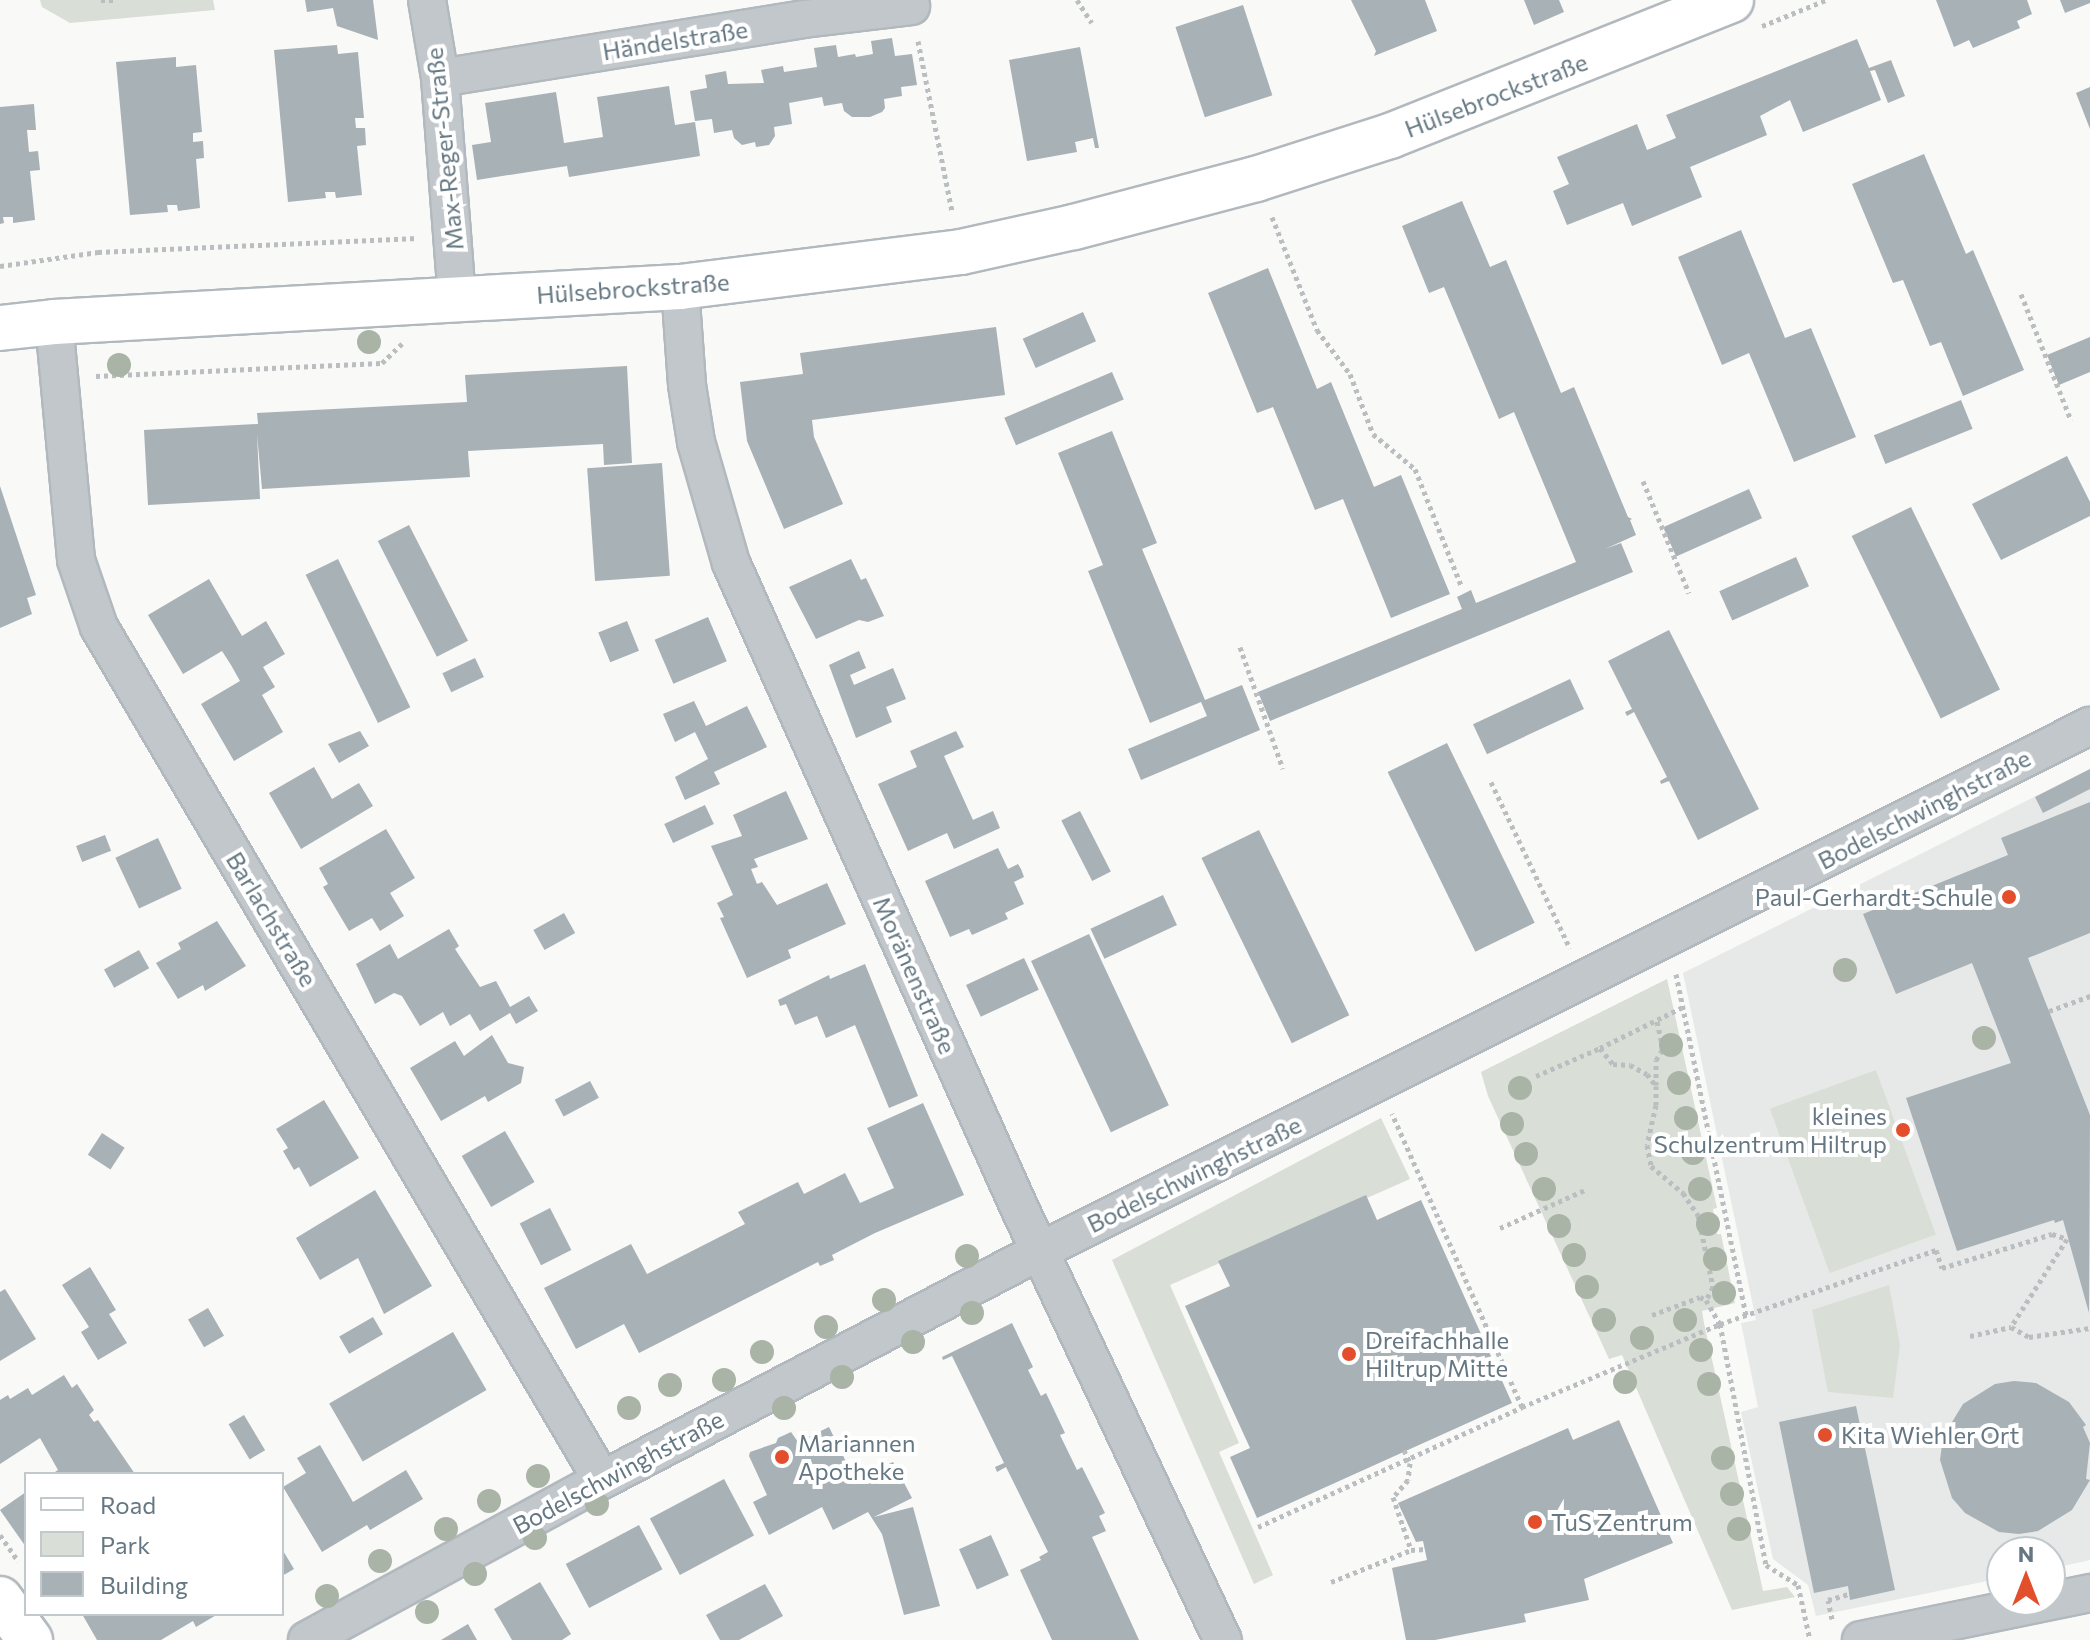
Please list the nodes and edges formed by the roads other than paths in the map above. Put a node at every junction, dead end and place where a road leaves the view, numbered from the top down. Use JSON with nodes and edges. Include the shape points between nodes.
{"nodes":[{"id":1,"x":427,"y":0,"type":"edge"},
{"id":2,"x":1731,"y":0,"type":"edge"},
{"id":3,"x":911,"y":6,"type":"road end"},
{"id":4,"x":803,"y":10,"type":"edge"},
{"id":5,"x":440,"y":78,"type":"junction"},
{"id":6,"x":680,"y":287,"type":"junction"},
{"id":7,"x":457,"y":298,"type":"junction"},
{"id":8,"x":54,"y":322,"type":"junction"},
{"id":9,"x":0,"y":328,"type":"edge"},
{"id":10,"x":2090,"y":726,"type":"edge"},
{"id":11,"x":1040,"y":1251,"type":"junction"},
{"id":12,"x":602,"y":1480,"type":"junction"},
{"id":13,"x":2090,"y":1593,"type":"edge"},
{"id":14,"x":0,"y":1599,"type":"edge"},
{"id":15,"x":30,"y":1640,"type":"edge"},
{"id":16,"x":307,"y":1640,"type":"edge"},
{"id":17,"x":1223,"y":1640,"type":"edge"},
{"id":18,"x":1861,"y":1640,"type":"edge"}],
"edges":[{"from":1,"to":5,"type":"street","name":"Max-Reger-Straße"},
{"from":2,"to":6,"type":"street","name":"Hülsebrockstraße","via":[[1490,99],[1256,179],[961,252]]},
{"from":3,"to":4,"type":"street","name":"Händelstraße"},
{"from":4,"to":5,"type":"street","name":"Händelstraße"},
{"from":5,"to":7,"type":"street","name":"Max-Reger-Straße"},
{"from":6,"to":7,"type":"street","name":"Hülsebrockstraße"},
{"from":6,"to":11,"type":"street","name":"Moränenstraße","via":[[696,442],[731,563]]},
{"from":7,"to":8,"type":"street","name":"Hülsebrockstraße"},
{"from":8,"to":9,"type":"street","name":"Hülsebrockstraße"},
{"from":8,"to":12,"type":"street","name":"Barlachstraße","via":[[76,560],[99,627]]},
{"from":10,"to":11,"type":"street","name":"Bodelschwinghstraße"},
{"from":11,"to":12,"type":"street","name":"Bodelschwinghstraße"},
{"from":11,"to":17,"type":"street","name":"Moränenstraße"},
{"from":12,"to":16,"type":"street","name":"Bodelschwinghstraße"},
{"from":13,"to":18,"type":"street"},
{"from":14,"to":15,"type":"street"}]}
